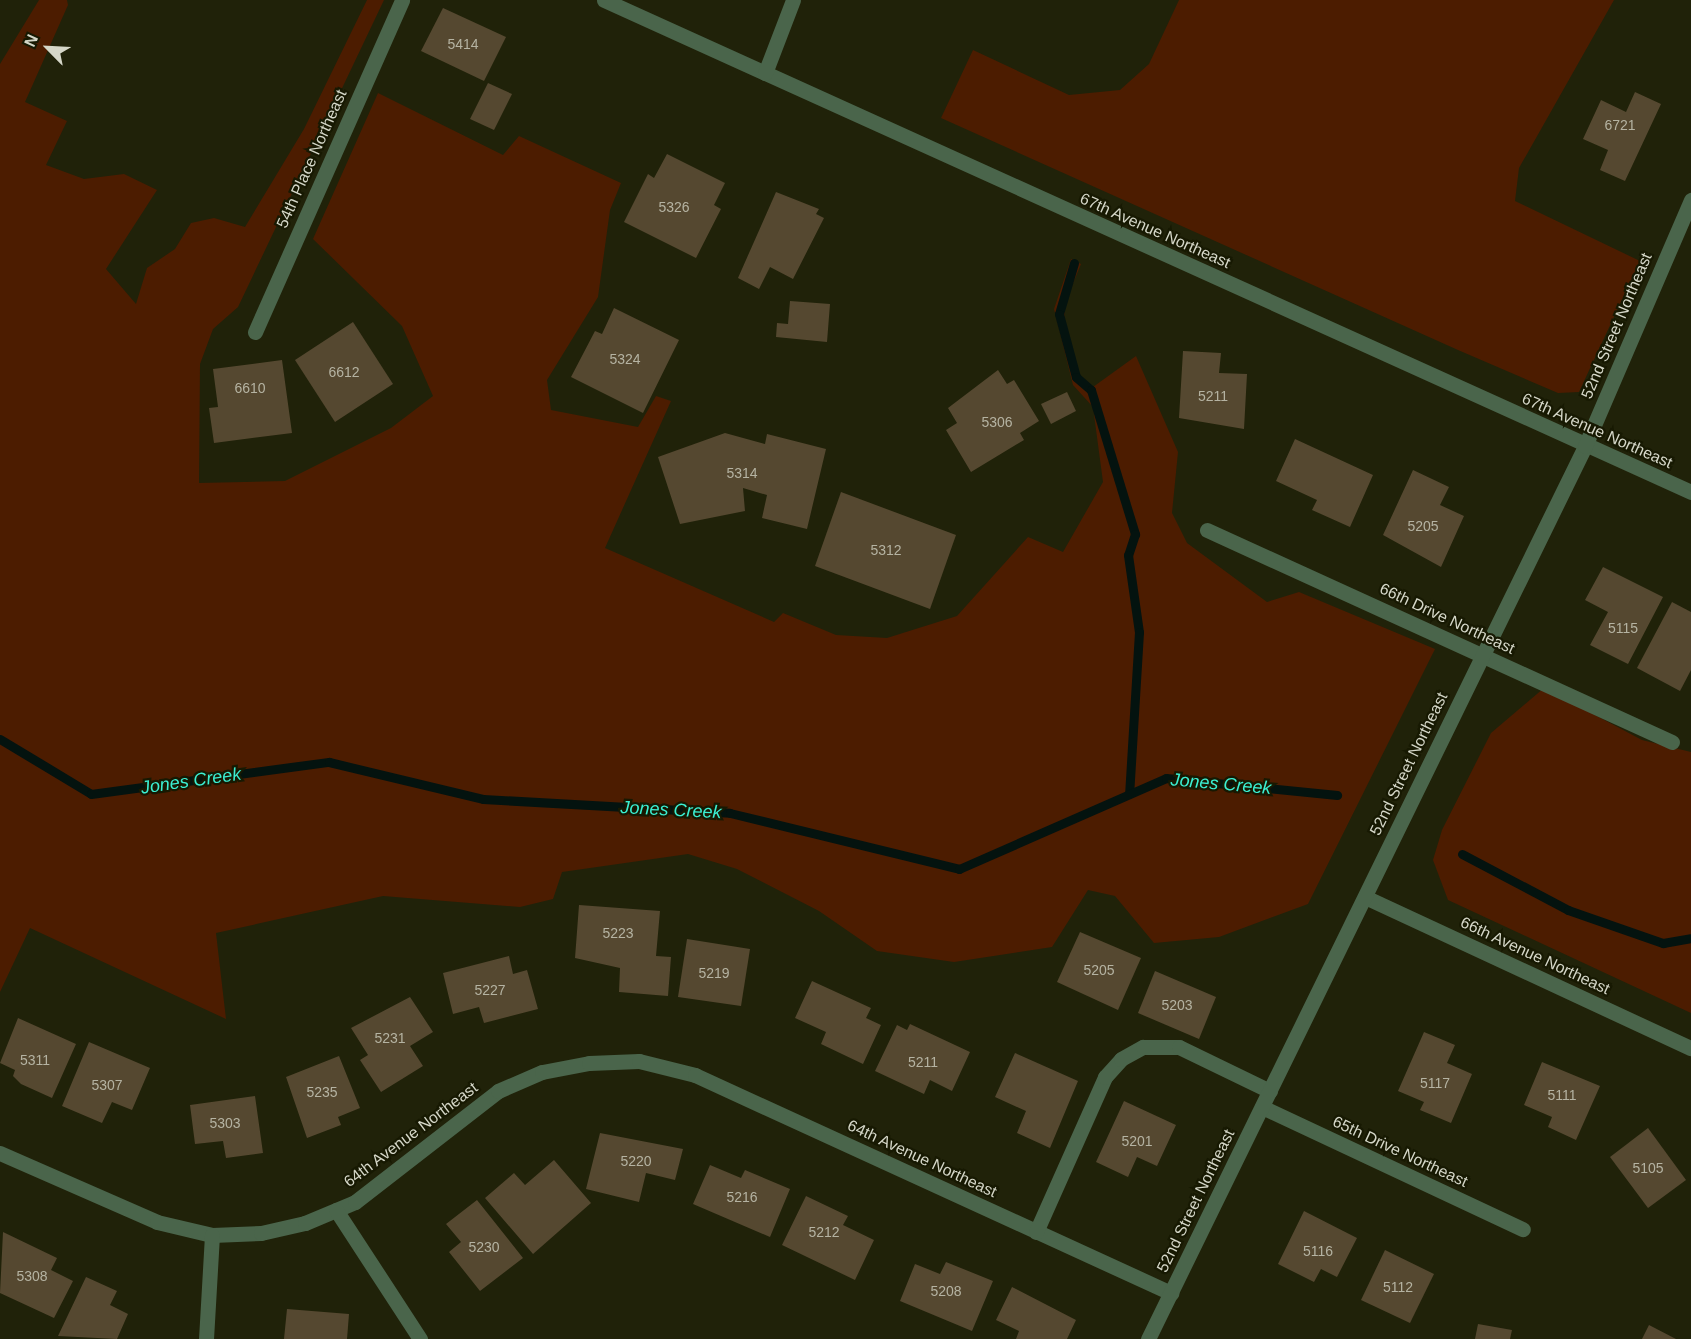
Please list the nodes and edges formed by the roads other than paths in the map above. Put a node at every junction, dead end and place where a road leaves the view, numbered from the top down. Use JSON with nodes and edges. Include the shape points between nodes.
{"nodes":[{"id":1,"x":402,"y":0,"type":"edge"},
{"id":2,"x":604,"y":0,"type":"edge"},
{"id":3,"x":793,"y":0,"type":"edge"},
{"id":4,"x":765,"y":74,"type":"junction"},
{"id":5,"x":1691,"y":200,"type":"edge"},
{"id":6,"x":255,"y":332,"type":"dead end"},
{"id":7,"x":1585,"y":446,"type":"junction"},
{"id":8,"x":1691,"y":492,"type":"edge"},
{"id":9,"x":1207,"y":530,"type":"dead end"},
{"id":10,"x":1483,"y":655,"type":"junction"},
{"id":11,"x":1672,"y":742,"type":"dead end"},
{"id":12,"x":1365,"y":897,"type":"junction"},
{"id":13,"x":1691,"y":1048,"type":"edge"},
{"id":14,"x":1270,"y":1091,"type":"junction"},
{"id":15,"x":1262,"y":1107,"type":"junction"},
{"id":16,"x":0,"y":1153,"type":"edge"},
{"id":17,"x":336,"y":1210,"type":"junction"},
{"id":18,"x":1523,"y":1229,"type":"dead end"},
{"id":19,"x":1036,"y":1232,"type":"junction"},
{"id":20,"x":212,"y":1235,"type":"junction"},
{"id":21,"x":1171,"y":1293,"type":"junction"},
{"id":22,"x":206,"y":1339,"type":"edge"},
{"id":23,"x":420,"y":1339,"type":"edge"},
{"id":24,"x":1148,"y":1339,"type":"edge"}],
"edges":[{"from":1,"to":6,"type":"street","name":"54th Place Northeast"},
{"from":2,"to":4,"type":"street","name":"67th Avenue Northeast"},
{"from":3,"to":4,"type":"street"},
{"from":4,"to":7,"type":"street","name":"67th Avenue Northeast"},
{"from":5,"to":7,"type":"street","name":"52nd Street Northeast"},
{"from":7,"to":8,"type":"street","name":"67th Avenue Northeast"},
{"from":7,"to":10,"type":"street","name":"52nd Street Northeast"},
{"from":9,"to":10,"type":"street","name":"66th Drive Northeast"},
{"from":10,"to":11,"type":"street","name":"66th Drive Northeast"},
{"from":10,"to":12,"type":"street","name":"52nd Street Northeast"},
{"from":12,"to":13,"type":"street","name":"66th Avenue Northeast"},
{"from":12,"to":14,"type":"street","name":"52nd Street Northeast"},
{"from":14,"to":15,"type":"street","name":"52nd Street Northeast"},
{"from":14,"to":19,"type":"street","via":[[1179,1047],[1143,1047],[1121,1059],[1105,1077]]},
{"from":15,"to":18,"type":"street","name":"65th Drive Northeast"},
{"from":15,"to":21,"type":"street","name":"52nd Street Northeast"},
{"from":16,"to":20,"type":"street","name":"64th Avenue Northeast","via":[[112,1205]]},
{"from":17,"to":19,"type":"street","name":"64th Avenue Northeast","via":[[355,1202],[498,1091],[542,1072],[589,1063],[639,1061],[695,1075]]},
{"from":17,"to":20,"type":"street","name":"64th Avenue Northeast","via":[[261,1233]]},
{"from":17,"to":23,"type":"street"},
{"from":19,"to":21,"type":"street","name":"64th Avenue Northeast"},
{"from":20,"to":22,"type":"street"},
{"from":21,"to":24,"type":"street","name":"52nd Street Northeast"}]}
